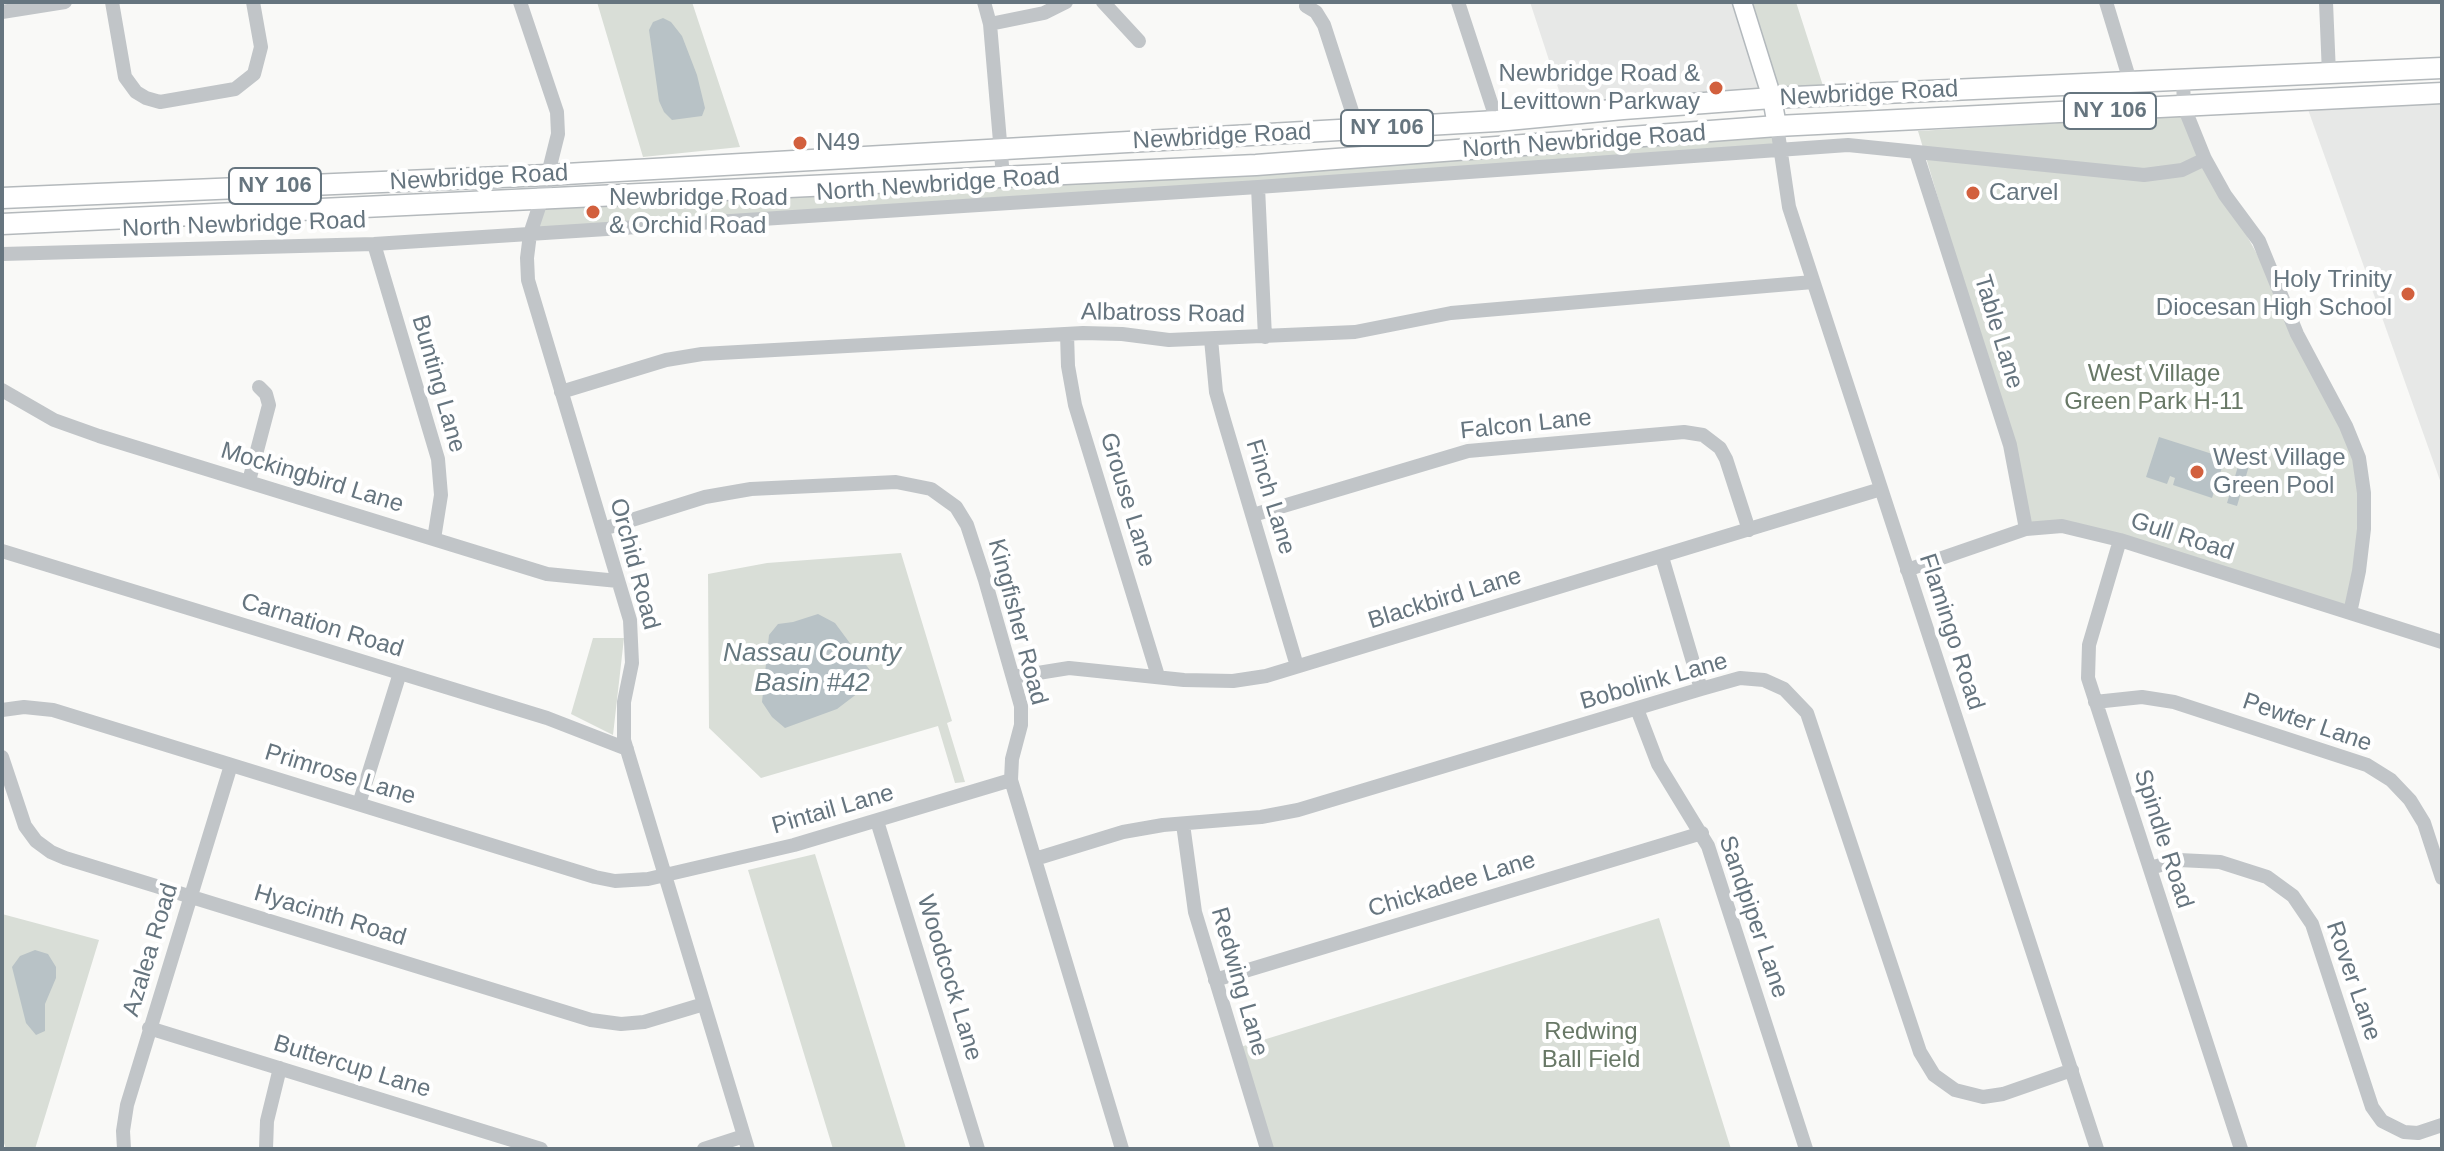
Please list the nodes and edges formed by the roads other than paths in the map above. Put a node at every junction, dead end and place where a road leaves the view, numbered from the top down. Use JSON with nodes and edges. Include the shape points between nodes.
{"nodes":[{"id":1,"x":65,"y":2,"type":"edge"},
{"id":2,"x":112,"y":2,"type":"edge"},
{"id":3,"x":253,"y":2,"type":"edge"},
{"id":4,"x":520,"y":2,"type":"edge"},
{"id":5,"x":984,"y":2,"type":"edge"},
{"id":6,"x":1066,"y":2,"type":"edge"},
{"id":7,"x":1103,"y":2,"type":"edge"},
{"id":8,"x":1458,"y":2,"type":"edge"},
{"id":9,"x":1742,"y":2,"type":"edge"},
{"id":10,"x":2106,"y":2,"type":"edge"},
{"id":11,"x":2326,"y":2,"type":"edge"},
{"id":12,"x":1306,"y":6,"type":"dead end"},
{"id":13,"x":2,"y":12,"type":"edge"},
{"id":14,"x":990,"y":24,"type":"junction"},
{"id":15,"x":1139,"y":41,"type":"dead end"},
{"id":16,"x":2442,"y":68,"type":"edge"},
{"id":17,"x":2329,"y":74,"type":"junction"},
{"id":18,"x":2183,"y":79,"type":"junction"},
{"id":19,"x":2130,"y":81,"type":"junction"},
{"id":20,"x":2442,"y":93,"type":"edge"},
{"id":21,"x":1772,"y":98,"type":"junction"},
{"id":22,"x":2184,"y":107,"type":"junction"},
{"id":23,"x":1497,"y":121,"type":"junction"},
{"id":24,"x":1777,"y":126,"type":"junction"},
{"id":25,"x":1358,"y":130,"type":"junction"},
{"id":26,"x":1001,"y":150,"type":"junction"},
{"id":27,"x":1780,"y":150,"type":"junction"},
{"id":28,"x":1916,"y":152,"type":"junction"},
{"id":29,"x":2205,"y":159,"type":"junction"},
{"id":30,"x":548,"y":175,"type":"junction"},
{"id":31,"x":1003,"y":177,"type":"junction"},
{"id":32,"x":1258,"y":187,"type":"junction"},
{"id":33,"x":150,"y":192,"type":"junction"},
{"id":34,"x":2,"y":198,"type":"edge"},
{"id":35,"x":542,"y":198,"type":"junction"},
{"id":36,"x":151,"y":217,"type":"junction"},
{"id":37,"x":2,"y":224,"type":"edge"},
{"id":38,"x":530,"y":234,"type":"junction"},
{"id":39,"x":374,"y":244,"type":"junction"},
{"id":40,"x":2,"y":254,"type":"edge"},
{"id":41,"x":1813,"y":282,"type":"junction"},
{"id":42,"x":1067,"y":334,"type":"junction"},
{"id":43,"x":1265,"y":337,"type":"junction"},
{"id":44,"x":1211,"y":339,"type":"junction"},
{"id":45,"x":259,"y":387,"type":"dead end"},
{"id":46,"x":2,"y":390,"type":"edge"},
{"id":47,"x":561,"y":392,"type":"junction"},
{"id":48,"x":249,"y":481,"type":"junction"},
{"id":49,"x":1881,"y":489,"type":"junction"},
{"id":50,"x":1253,"y":515,"type":"junction"},
{"id":51,"x":603,"y":529,"type":"junction"},
{"id":52,"x":2026,"y":529,"type":"junction"},
{"id":53,"x":1749,"y":530,"type":"junction"},
{"id":54,"x":434,"y":539,"type":"junction"},
{"id":55,"x":2120,"y":540,"type":"junction"},
{"id":56,"x":2,"y":551,"type":"edge"},
{"id":57,"x":1662,"y":557,"type":"junction"},
{"id":58,"x":1907,"y":570,"type":"junction"},
{"id":59,"x":618,"y":581,"type":"junction"},
{"id":60,"x":2350,"y":613,"type":"junction"},
{"id":61,"x":2442,"y":642,"type":"edge"},
{"id":62,"x":1297,"y":666,"type":"junction"},
{"id":63,"x":400,"y":673,"type":"junction"},
{"id":64,"x":1158,"y":676,"type":"junction"},
{"id":65,"x":1013,"y":677,"type":"junction"},
{"id":66,"x":1701,"y":689,"type":"junction"},
{"id":67,"x":2095,"y":702,"type":"junction"},
{"id":68,"x":1637,"y":709,"type":"junction"},
{"id":69,"x":2,"y":710,"type":"edge"},
{"id":70,"x":627,"y":749,"type":"junction"},
{"id":71,"x":2,"y":757,"type":"edge"},
{"id":72,"x":231,"y":765,"type":"junction"},
{"id":73,"x":1011,"y":780,"type":"junction"},
{"id":74,"x":359,"y":804,"type":"junction"},
{"id":75,"x":877,"y":821,"type":"junction"},
{"id":76,"x":1183,"y":824,"type":"junction"},
{"id":77,"x":1702,"y":833,"type":"junction"},
{"id":78,"x":1035,"y":859,"type":"junction"},
{"id":79,"x":2150,"y":868,"type":"junction"},
{"id":80,"x":665,"y":876,"type":"junction"},
{"id":81,"x":2442,"y":878,"type":"edge"},
{"id":82,"x":190,"y":896,"type":"junction"},
{"id":83,"x":1215,"y":980,"type":"junction"},
{"id":84,"x":704,"y":1004,"type":"junction"},
{"id":85,"x":149,"y":1028,"type":"junction"},
{"id":86,"x":280,"y":1068,"type":"junction"},
{"id":87,"x":2072,"y":1070,"type":"junction"},
{"id":88,"x":2442,"y":1125,"type":"edge"},
{"id":89,"x":746,"y":1143,"type":"edge"},
{"id":90,"x":124,"y":1149,"type":"edge"},
{"id":91,"x":266,"y":1149,"type":"edge"},
{"id":92,"x":541,"y":1149,"type":"edge"},
{"id":93,"x":704,"y":1149,"type":"edge"},
{"id":94,"x":978,"y":1149,"type":"edge"},
{"id":95,"x":1122,"y":1149,"type":"edge"},
{"id":96,"x":1267,"y":1149,"type":"edge"},
{"id":97,"x":1806,"y":1149,"type":"edge"},
{"id":98,"x":2097,"y":1149,"type":"edge"},
{"id":99,"x":2241,"y":1149,"type":"edge"}],
"edges":[{"from":1,"to":13,"type":"street"},
{"from":2,"to":3,"type":"street","via":[[125,77],[136,92],[160,102],[235,89],[254,74],[261,47]]},
{"from":4,"to":30,"type":"street","name":"Orchid Road","via":[[557,112],[558,134]]},
{"from":5,"to":14,"type":"street"},
{"from":6,"to":14,"type":"street","via":[[1044,13]]},
{"from":7,"to":15,"type":"street"},
{"from":8,"to":23,"type":"street"},
{"from":9,"to":21,"type":"street"},
{"from":10,"to":19,"type":"street"},
{"from":11,"to":17,"type":"street"},
{"from":12,"to":25,"type":"street","via":[[1324,25]]},
{"from":14,"to":26,"type":"street"},
{"from":16,"to":17,"type":"main road","name":"Newbridge Road","number":"NY 106"},
{"from":17,"to":18,"type":"main road","name":"Newbridge Road","number":"NY 106"},
{"from":18,"to":19,"type":"main road","name":"Newbridge Road","number":"NY 106"},
{"from":18,"to":22,"type":"street"},
{"from":19,"to":21,"type":"main road","name":"Newbridge Road","number":"NY 106"},
{"from":20,"to":22,"type":"main road","name":"Newbridge Road","number":"NY 106"},
{"from":21,"to":23,"type":"main road","name":"Newbridge Road","number":"NY 106"},
{"from":21,"to":24,"type":"street"},
{"from":22,"to":24,"type":"main road","name":"Newbridge Road","number":"NY 106"},
{"from":22,"to":29,"type":"street"},
{"from":23,"to":25,"type":"main road","name":"Newbridge Road","number":"NY 106"},
{"from":24,"to":27,"type":"street","name":"Flamingo Road"},
{"from":24,"to":31,"type":"main road","name":"Newbridge Road","number":"NY 106","via":[[1272,164]]},
{"from":25,"to":26,"type":"main road","name":"Newbridge Road","number":"NY 106"},
{"from":26,"to":30,"type":"main road","name":"Newbridge Road","number":"NY 106"},
{"from":26,"to":31,"type":"street"},
{"from":27,"to":28,"type":"street","name":"North Newbridge Road","via":[[1848,145]]},
{"from":27,"to":32,"type":"street","name":"North Newbridge Road"},
{"from":27,"to":41,"type":"street","name":"Flamingo Road","via":[[1789,207]]},
{"from":28,"to":29,"type":"street","name":"North Newbridge Road","via":[[2144,175],[2182,170]]},
{"from":28,"to":52,"type":"street","name":"Table Lane","via":[[2010,445]]},
{"from":29,"to":60,"type":"street","via":[[2259,241],[2297,334],[2359,458],[2364,529]]},
{"from":30,"to":33,"type":"main road","name":"Newbridge Road","number":"NY 106"},
{"from":30,"to":35,"type":"street","name":"Orchid Road"},
{"from":31,"to":35,"type":"main road","name":"Newbridge Road","number":"NY 106"},
{"from":32,"to":38,"type":"street","name":"North Newbridge Road"},
{"from":32,"to":43,"type":"street"},
{"from":33,"to":34,"type":"main road","name":"Newbridge Road","number":"NY 106"},
{"from":33,"to":36,"type":"main road"},
{"from":35,"to":36,"type":"main road","name":"Newbridge Road","number":"NY 106"},
{"from":35,"to":38,"type":"street","name":"Orchid Road"},
{"from":36,"to":37,"type":"main road","name":"Newbridge Road","number":"NY 106"},
{"from":38,"to":39,"type":"street","name":"North Newbridge Road"},
{"from":38,"to":47,"type":"street","name":"Orchid Road","via":[[528,280]]},
{"from":39,"to":40,"type":"street","name":"North Newbridge Road"},
{"from":39,"to":54,"type":"street","name":"Bunting Lane","via":[[438,459],[441,495]]},
{"from":41,"to":43,"type":"street","name":"Albatross Road","via":[[1451,313],[1355,332]]},
{"from":41,"to":49,"type":"street","name":"Flamingo Road"},
{"from":42,"to":44,"type":"street","name":"Albatross Road"},
{"from":42,"to":47,"type":"street","name":"Albatross Road","via":[[702,354]]},
{"from":42,"to":64,"type":"street","name":"Grouse Lane","via":[[1075,405]]},
{"from":43,"to":44,"type":"street","name":"Albatross Road"},
{"from":44,"to":50,"type":"street","name":"Finch Lane","via":[[1216,392]]},
{"from":45,"to":48,"type":"street","via":[[269,405]]},
{"from":46,"to":48,"type":"street","name":"Mockingbird Lane","via":[[54,420]]},
{"from":47,"to":51,"type":"street","name":"Orchid Road"},
{"from":48,"to":54,"type":"street","name":"Mockingbird Lane"},
{"from":49,"to":53,"type":"street","name":"Blackbird Lane"},
{"from":49,"to":58,"type":"street","name":"Flamingo Road"},
{"from":50,"to":53,"type":"street","name":"Falcon Lane","via":[[1468,451],[1684,432],[1703,435],[1720,448]]},
{"from":50,"to":62,"type":"street","name":"Finch Lane"},
{"from":51,"to":59,"type":"street","name":"Orchid Road"},
{"from":51,"to":65,"type":"street","name":"Kingfisher Road","via":[[705,497],[751,489],[896,482],[931,489],[956,507],[967,525]]},
{"from":52,"to":55,"type":"street","name":"Gull Road","via":[[2062,526]]},
{"from":52,"to":58,"type":"street","name":"Gull Road"},
{"from":53,"to":57,"type":"street","name":"Blackbird Lane"},
{"from":54,"to":59,"type":"street","name":"Mockingbird Lane","via":[[547,574]]},
{"from":55,"to":60,"type":"street","name":"Gull Road"},
{"from":55,"to":67,"type":"street","name":"Spindle Road","via":[[2089,645],[2088,678]]},
{"from":56,"to":63,"type":"street","name":"Carnation Road"},
{"from":57,"to":62,"type":"street","name":"Blackbird Lane"},
{"from":57,"to":66,"type":"street"},
{"from":58,"to":87,"type":"street","name":"Flamingo Road"},
{"from":59,"to":70,"type":"street","name":"Orchid Road","via":[[633,643],[622,724]]},
{"from":60,"to":61,"type":"street","name":"Gull Road"},
{"from":62,"to":64,"type":"street","name":"Blackbird Lane","via":[[1233,681]]},
{"from":63,"to":70,"type":"street","name":"Carnation Road"},
{"from":63,"to":74,"type":"street"},
{"from":64,"to":65,"type":"street","name":"Blackbird Lane","via":[[1069,668]]},
{"from":65,"to":73,"type":"street","name":"Kingfisher Road","via":[[1021,725]]},
{"from":66,"to":68,"type":"street","name":"Bobolink Lane"},
{"from":66,"to":87,"type":"street","name":"Bobolink Lane","via":[[1740,678],[1764,680],[1784,689],[1807,713],[1920,1052],[1934,1075],[1955,1090],[1983,1097]]},
{"from":67,"to":79,"type":"street","name":"Spindle Road"},
{"from":67,"to":81,"type":"street","name":"Pewter Lane","via":[[2142,697],[2174,702],[2367,765],[2410,800],[2424,823]]},
{"from":68,"to":76,"type":"street","name":"Bobolink Lane","via":[[1298,810]]},
{"from":68,"to":77,"type":"street","name":"Sandpiper Lane","via":[[1658,764]]},
{"from":69,"to":72,"type":"street","name":"Primrose Lane","via":[[53,710]]},
{"from":70,"to":80,"type":"street","name":"Orchid Road"},
{"from":71,"to":82,"type":"street","name":"Hyacinth Road","via":[[25,826],[36,841],[51,852]]},
{"from":72,"to":74,"type":"street","name":"Primrose Lane"},
{"from":72,"to":82,"type":"street","name":"Azalea Road"},
{"from":73,"to":75,"type":"street","name":"Pintail Lane"},
{"from":73,"to":78,"type":"street","name":"Kingfisher Road"},
{"from":74,"to":80,"type":"street","name":"Primrose Lane","via":[[595,877],[626,881]]},
{"from":75,"to":80,"type":"street","name":"Pintail Lane"},
{"from":75,"to":94,"type":"street","name":"Woodcock Lane"},
{"from":76,"to":78,"type":"street","name":"Bobolink Lane","via":[[1123,832]]},
{"from":76,"to":83,"type":"street","name":"Redwing Lane","via":[[1195,912]]},
{"from":77,"to":83,"type":"street","name":"Chickadee Lane"},
{"from":77,"to":97,"type":"street","name":"Sandpiper Lane"},
{"from":78,"to":95,"type":"street","name":"Kingfisher Road"},
{"from":79,"to":88,"type":"street","name":"Rover Lane","via":[[2179,860],[2220,862],[2267,877],[2293,896],[2312,924],[2372,1107],[2382,1121],[2404,1132]]},
{"from":79,"to":99,"type":"street","name":"Spindle Road"},
{"from":80,"to":84,"type":"street","name":"Orchid Road"},
{"from":82,"to":84,"type":"street","name":"Hyacinth Road","via":[[591,1020],[644,1022]]},
{"from":82,"to":85,"type":"street","name":"Azalea Road"},
{"from":83,"to":96,"type":"street","name":"Redwing Lane"},
{"from":84,"to":89,"type":"street","name":"Orchid Road"},
{"from":85,"to":86,"type":"street","name":"Buttercup Lane"},
{"from":85,"to":90,"type":"street","name":"Azalea Road","via":[[127,1105]]},
{"from":86,"to":91,"type":"street"},
{"from":86,"to":92,"type":"street","name":"Buttercup Lane"},
{"from":87,"to":98,"type":"street","name":"Flamingo Road"},
{"from":89,"to":93,"type":"street"}]}
